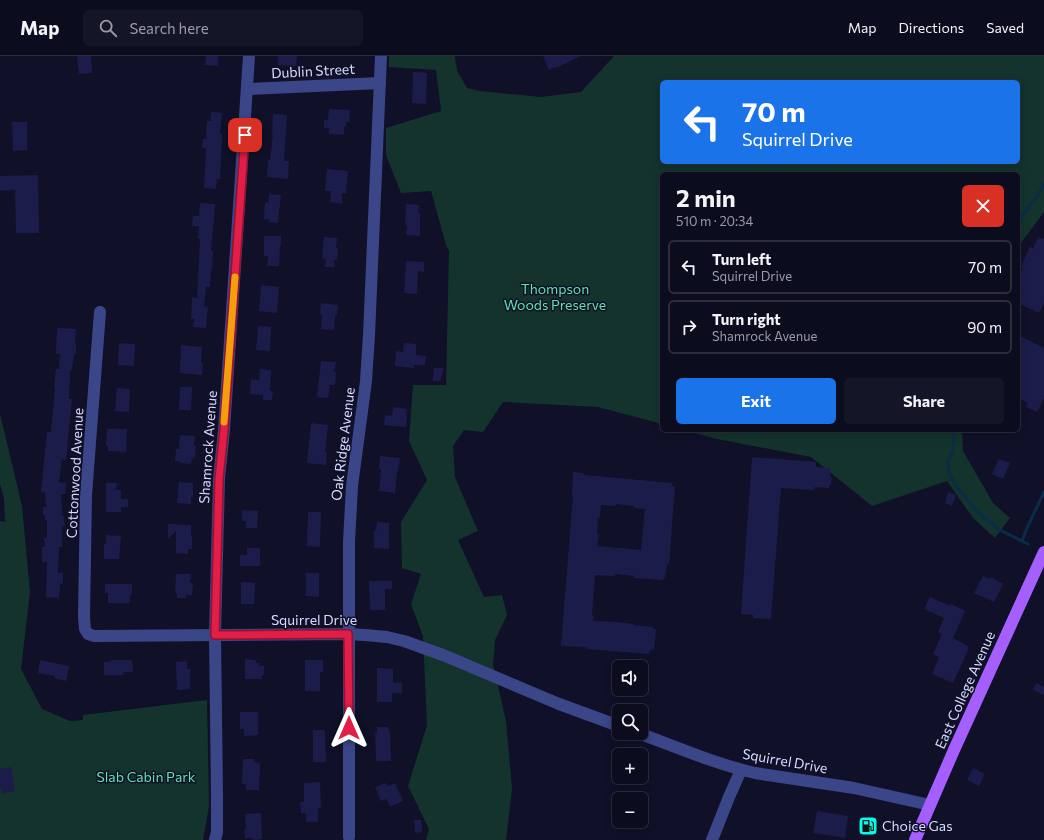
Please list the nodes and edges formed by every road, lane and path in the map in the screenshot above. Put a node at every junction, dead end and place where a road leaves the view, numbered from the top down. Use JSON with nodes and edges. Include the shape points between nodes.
{"nodes":[{"id":1,"x":249,"y":56,"type":"edge"},
{"id":2,"x":381,"y":56,"type":"edge"},
{"id":3,"x":380,"y":83,"type":"junction"},
{"id":4,"x":248,"y":89,"type":"junction"},
{"id":5,"x":100,"y":312,"type":"dead end"},
{"id":6,"x":1044,"y":552,"type":"edge"},
{"id":7,"x":88,"y":634,"type":"joint"},
{"id":8,"x":348,"y":634,"type":"junction"},
{"id":9,"x":215,"y":635,"type":"junction"},
{"id":10,"x":612,"y":723,"type":"edge"},
{"id":11,"x":648,"y":737,"type":"edge"},
{"id":12,"x":741,"y":770,"type":"junction"},
{"id":13,"x":930,"y":805,"type":"junction"},
{"id":14,"x":349,"y":837,"type":"dead end"},
{"id":15,"x":215,"y":840,"type":"edge"},
{"id":16,"x":712,"y":840,"type":"edge"},
{"id":17,"x":915,"y":840,"type":"edge"}],
"edges":[{"from":1,"to":4,"type":"street","name":"Shamrock Avenue"},
{"from":2,"to":3,"type":"street","name":"Oak Ridge Avenue"},
{"from":3,"to":4,"type":"street","name":"Dublin Street"},
{"from":3,"to":8,"type":"street","name":"Oak Ridge Avenue","via":[[366,381],[352,486],[348,542]]},
{"from":4,"to":9,"type":"street","name":"Shamrock Avenue","via":[[219,479]]},
{"from":5,"to":7,"type":"street","name":"Cottonwood Avenue","via":[[86,495],[84,617]]},
{"from":6,"to":13,"type":"main road","name":"East College Avenue"},
{"from":7,"to":9,"type":"street","name":"Squirrel Drive"},
{"from":8,"to":9,"type":"street","name":"Squirrel Drive"},
{"from":8,"to":10,"type":"street","name":"Squirrel Drive","via":[[404,641]]},
{"from":8,"to":14,"type":"street","name":"Oak Ridge Avenue"},
{"from":9,"to":15,"type":"street","name":"Shamrock Avenue"},
{"from":11,"to":12,"type":"street","name":"Squirrel Drive"},
{"from":12,"to":13,"type":"street","name":"Squirrel Drive","via":[[854,788]]},
{"from":12,"to":16,"type":"street"},
{"from":13,"to":17,"type":"main road","name":"East College Avenue"}]}
